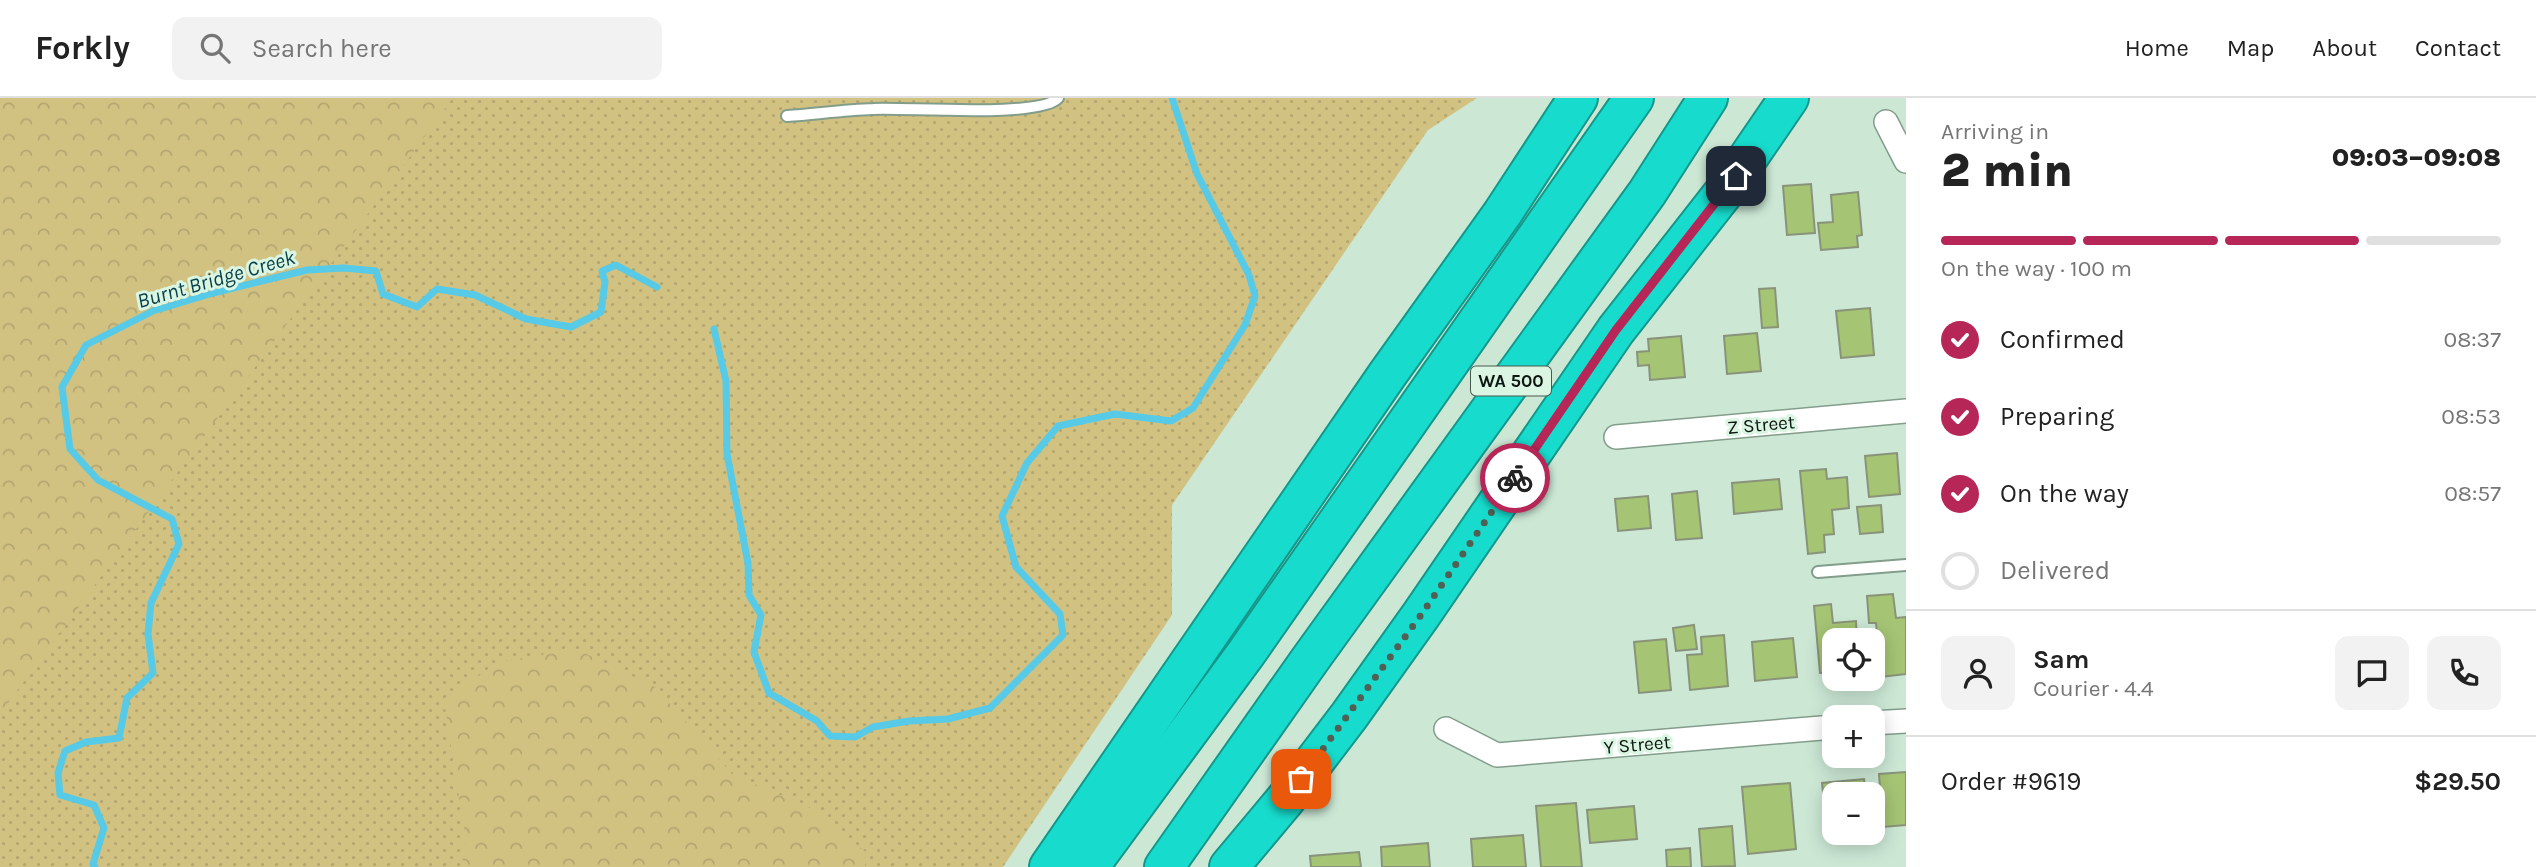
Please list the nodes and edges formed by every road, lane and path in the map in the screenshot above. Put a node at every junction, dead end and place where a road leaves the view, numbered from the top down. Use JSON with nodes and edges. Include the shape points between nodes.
{"nodes":[{"id":1,"x":1058,"y":98,"type":"edge"},
{"id":2,"x":1578,"y":98,"type":"edge"},
{"id":3,"x":1634,"y":98,"type":"edge"},
{"id":4,"x":1708,"y":98,"type":"edge"},
{"id":5,"x":1789,"y":98,"type":"edge"},
{"id":6,"x":787,"y":116,"type":"dead end"},
{"id":7,"x":1886,"y":122,"type":"dead end"},
{"id":8,"x":1906,"y":161,"type":"edge"},
{"id":9,"x":1906,"y":411,"type":"edge"},
{"id":10,"x":1616,"y":437,"type":"dead end"},
{"id":11,"x":1906,"y":565,"type":"edge"},
{"id":12,"x":1818,"y":572,"type":"dead end"},
{"id":13,"x":1906,"y":721,"type":"edge"},
{"id":14,"x":1885,"y":722,"type":"edge"},
{"id":15,"x":1822,"y":728,"type":"edge"},
{"id":16,"x":1446,"y":729,"type":"dead end"},
{"id":17,"x":1049,"y":867,"type":"edge"},
{"id":18,"x":1089,"y":867,"type":"edge"},
{"id":19,"x":1164,"y":867,"type":"edge"},
{"id":20,"x":1229,"y":867,"type":"edge"}],
"edges":[{"from":1,"to":6,"type":"lane","via":[[1034,108],[1008,110],[873,109]]},
{"from":2,"to":17,"type":"highway"},
{"from":3,"to":18,"type":"highway","number":"WA 500","via":[[1247,652]]},
{"from":4,"to":19,"type":"highway","number":"WA 500","via":[[1647,193]]},
{"from":5,"to":20,"type":"highway","via":[[1728,187],[1616,330],[1349,716]]},
{"from":7,"to":8,"type":"street"},
{"from":9,"to":10,"type":"street","name":"Z Street"},
{"from":11,"to":12,"type":"lane"},
{"from":13,"to":14,"type":"street"},
{"from":15,"to":16,"type":"street","name":"Y Street","via":[[1497,755]]}]}
